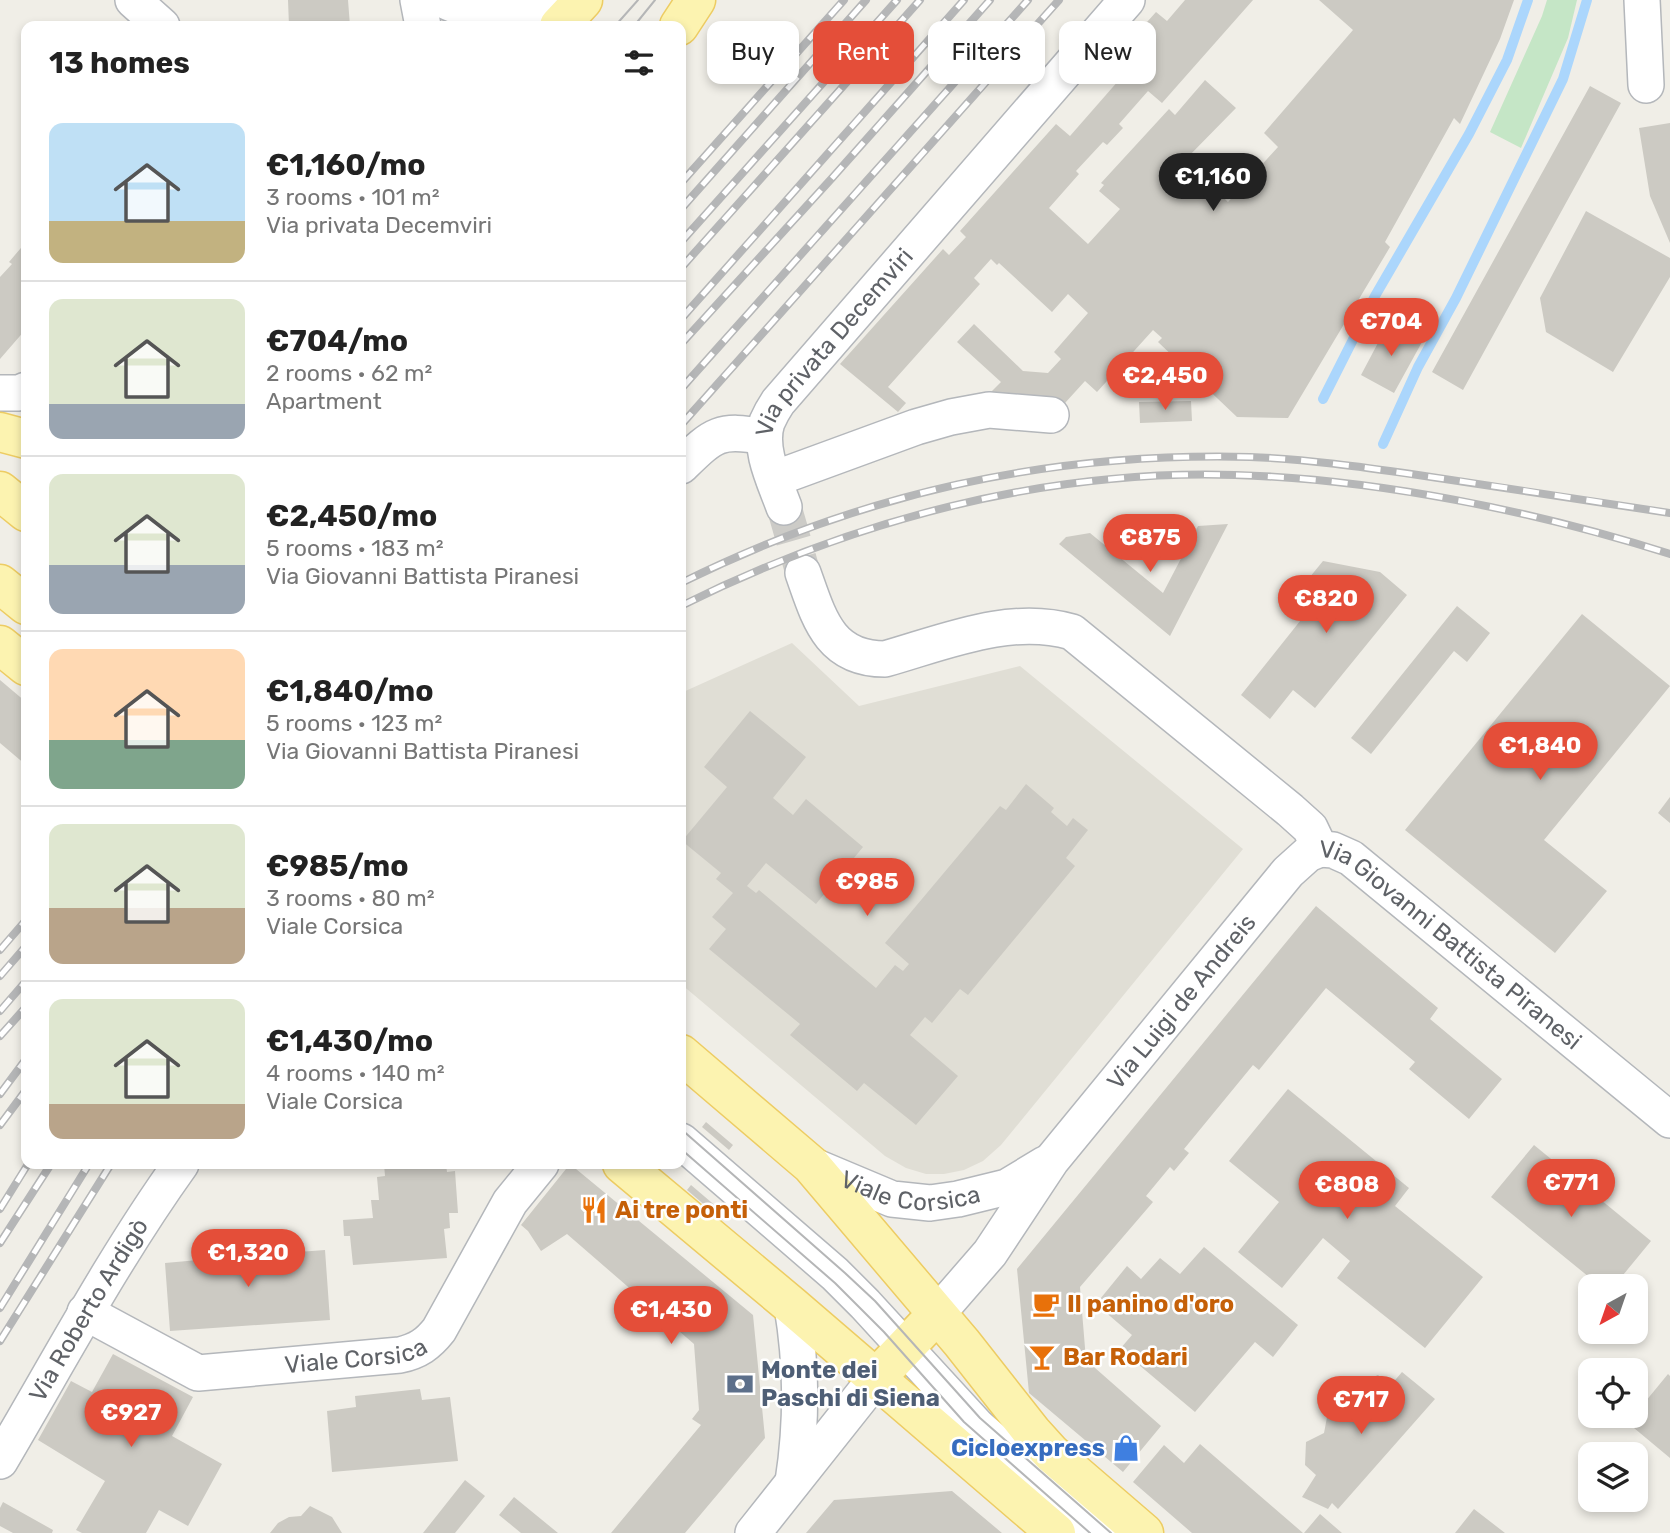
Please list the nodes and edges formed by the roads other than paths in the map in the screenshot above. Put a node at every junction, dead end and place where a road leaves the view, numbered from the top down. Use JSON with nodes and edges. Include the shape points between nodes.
{"nodes":[{"id":1,"x":133,"y":0,"type":"edge"},
{"id":2,"x":418,"y":0,"type":"edge"},
{"id":3,"x":443,"y":0,"type":"edge"},
{"id":4,"x":551,"y":0,"type":"edge"},
{"id":5,"x":583,"y":0,"type":"edge"},
{"id":6,"x":696,"y":0,"type":"edge"},
{"id":7,"x":1127,"y":0,"type":"edge"},
{"id":8,"x":1642,"y":0,"type":"edge"},
{"id":9,"x":156,"y":21,"type":"edge"},
{"id":10,"x":422,"y":21,"type":"edge"},
{"id":11,"x":564,"y":21,"type":"edge"},
{"id":12,"x":682,"y":21,"type":"edge"},
{"id":13,"x":1646,"y":85,"type":"dead end"},
{"id":14,"x":21,"y":392,"type":"edge"},
{"id":15,"x":0,"y":393,"type":"edge"},
{"id":16,"x":1051,"y":415,"type":"dead end"},
{"id":17,"x":0,"y":432,"type":"edge"},
{"id":18,"x":764,"y":437,"type":"junction"},
{"id":19,"x":21,"y":438,"type":"edge"},
{"id":20,"x":686,"y":461,"type":"edge"},
{"id":21,"x":0,"y":491,"type":"edge"},
{"id":22,"x":21,"y":508,"type":"edge"},
{"id":23,"x":803,"y":573,"type":"tunnel mouth"},
{"id":24,"x":0,"y":584,"type":"edge"},
{"id":25,"x":21,"y":601,"type":"edge"},
{"id":26,"x":0,"y":645,"type":"edge"},
{"id":27,"x":21,"y":662,"type":"edge"},
{"id":28,"x":1320,"y":849,"type":"junction"},
{"id":29,"x":686,"y":1058,"type":"edge"},
{"id":30,"x":1670,"y":1120,"type":"edge"},
{"id":31,"x":686,"y":1145,"type":"edge"},
{"id":32,"x":1051,"y":1161,"type":"junction"},
{"id":33,"x":811,"y":1165,"type":"junction"},
{"id":34,"x":177,"y":1169,"type":"edge"},
{"id":35,"x":537,"y":1169,"type":"edge"},
{"id":36,"x":628,"y":1169,"type":"edge"},
{"id":37,"x":792,"y":1306,"type":"junction"},
{"id":38,"x":85,"y":1312,"type":"junction"},
{"id":39,"x":937,"y":1314,"type":"junction"},
{"id":40,"x":905,"y":1348,"type":"junction"},
{"id":41,"x":876,"y":1378,"type":"junction"},
{"id":42,"x":0,"y":1461,"type":"edge"},
{"id":43,"x":793,"y":1486,"type":"junction"},
{"id":44,"x":753,"y":1533,"type":"edge"},
{"id":45,"x":1056,"y":1533,"type":"edge"},
{"id":46,"x":1098,"y":1533,"type":"edge"},
{"id":47,"x":1144,"y":1533,"type":"edge"}],
"edges":[{"from":1,"to":9,"type":"street"},
{"from":2,"to":10,"type":"street"},
{"from":3,"to":4,"type":"street","via":[[497,14]]},
{"from":5,"to":11,"type":"main road"},
{"from":6,"to":12,"type":"main road"},
{"from":7,"to":18,"type":"street","name":"Via privata Decemviri","via":[[790,386],[767,421]]},
{"from":8,"to":13,"type":"street"},
{"from":14,"to":15,"type":"street"},
{"from":16,"to":18,"type":"street","name":"Via privata Decemviri","via":[[989,410],[916,426],[779,493]]},
{"from":17,"to":19,"type":"main road"},
{"from":18,"to":20,"type":"street","via":[[721,433]]},
{"from":21,"to":22,"type":"main road"},
{"from":23,"to":28,"type":"street","name":"Via Giovanni Battista Piranesi","via":[[824,628],[837,644],[868,659],[885,659],[1009,625],[1072,632],[1290,810],[1310,828]]},
{"from":24,"to":25,"type":"main road"},
{"from":26,"to":27,"type":"main road"},
{"from":28,"to":30,"type":"street","name":"Via Giovanni Battista Piranesi","via":[[1351,858]]},
{"from":28,"to":32,"type":"street","name":"Via Luigi de Andreis","via":[[1288,872]]},
{"from":29,"to":33,"type":"main road","name":"Viale Corsica"},
{"from":31,"to":40,"type":"street","via":[[820,1261]]},
{"from":32,"to":33,"type":"street","name":"Viale Corsica","via":[[1007,1187],[930,1203],[892,1199]]},
{"from":32,"to":39,"type":"street","via":[[990,1253]]},
{"from":33,"to":39,"type":"main road"},
{"from":34,"to":38,"type":"street","name":"Via Roberto Ardigò"},
{"from":35,"to":38,"type":"street","name":"Viale Corsica","via":[[510,1202],[439,1330],[417,1351],[198,1373]]},
{"from":36,"to":37,"type":"main road"},
{"from":37,"to":41,"type":"main road"},
{"from":37,"to":43,"type":"street","via":[[800,1405]]},
{"from":38,"to":42,"type":"street","name":"Via Roberto Ardigò"},
{"from":39,"to":40,"type":"main road"},
{"from":39,"to":47,"type":"main road","via":[[1051,1453]]},
{"from":40,"to":41,"type":"main road"},
{"from":40,"to":46,"type":"street","via":[[977,1426]]},
{"from":41,"to":43,"type":"street"},
{"from":41,"to":45,"type":"main road"},
{"from":43,"to":44,"type":"street"}]}
